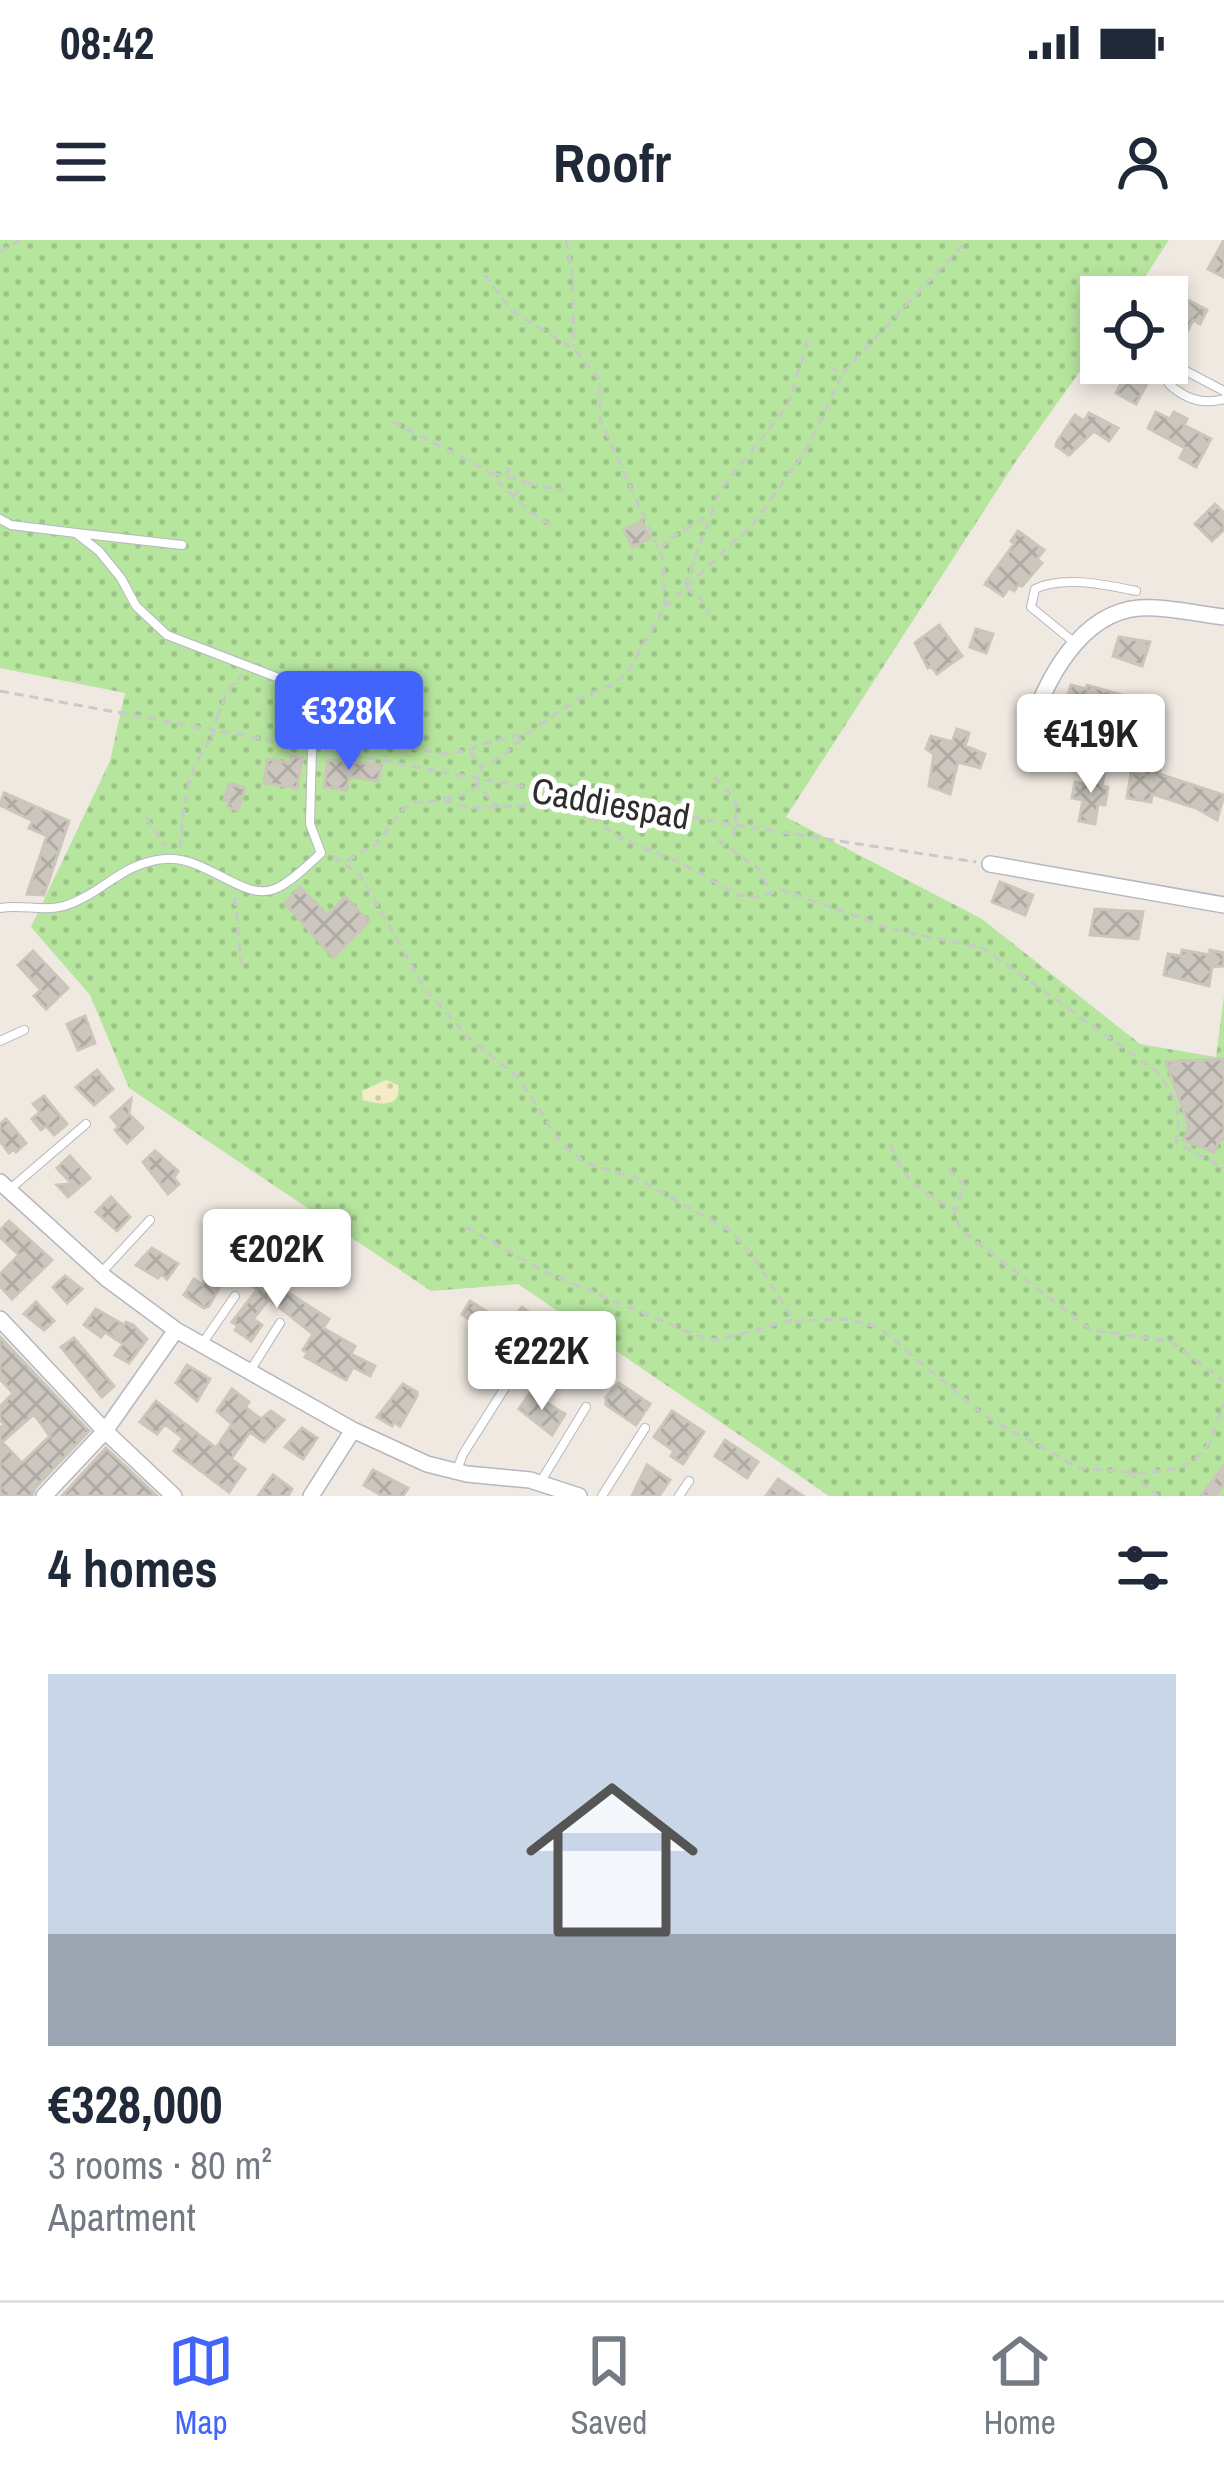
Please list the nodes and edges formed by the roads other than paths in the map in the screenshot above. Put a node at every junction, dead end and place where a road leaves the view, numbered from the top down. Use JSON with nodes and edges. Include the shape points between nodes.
{"nodes":[{"id":1,"x":1224,"y":395,"type":"edge"},
{"id":2,"x":0,"y":520,"type":"edge"},
{"id":3,"x":76,"y":533,"type":"junction"},
{"id":4,"x":182,"y":544,"type":"dead end"},
{"id":5,"x":1136,"y":590,"type":"dead end"},
{"id":6,"x":1224,"y":617,"type":"edge"},
{"id":7,"x":1077,"y":644,"type":"junction"},
{"id":8,"x":1039,"y":701,"type":"junction"},
{"id":9,"x":320,"y":713,"type":"road end"},
{"id":10,"x":1030,"y":730,"type":"dead end"},
{"id":11,"x":312,"y":748,"type":"road end"},
{"id":12,"x":1121,"y":752,"type":"dead end"},
{"id":13,"x":989,"y":864,"type":"road end"},
{"id":14,"x":1224,"y":904,"type":"edge"},
{"id":15,"x":0,"y":908,"type":"edge"},
{"id":16,"x":24,"y":1030,"type":"dead end"},
{"id":17,"x":0,"y":1041,"type":"edge"},
{"id":18,"x":86,"y":1124,"type":"dead end"},
{"id":19,"x":4,"y":1186,"type":"edge"},
{"id":20,"x":150,"y":1220,"type":"dead end"},
{"id":21,"x":100,"y":1274,"type":"junction"},
{"id":22,"x":235,"y":1295,"type":"dead end"},
{"id":23,"x":0,"y":1319,"type":"edge"},
{"id":24,"x":280,"y":1323,"type":"dead end"},
{"id":25,"x":176,"y":1330,"type":"junction"},
{"id":26,"x":202,"y":1345,"type":"junction"},
{"id":27,"x":249,"y":1372,"type":"junction"},
{"id":28,"x":508,"y":1382,"type":"dead end"},
{"id":29,"x":586,"y":1407,"type":"dead end"},
{"id":30,"x":645,"y":1428,"type":"dead end"},
{"id":31,"x":353,"y":1430,"type":"junction"},
{"id":32,"x":105,"y":1431,"type":"junction"},
{"id":33,"x":457,"y":1472,"type":"junction"},
{"id":34,"x":689,"y":1481,"type":"dead end"},
{"id":35,"x":540,"y":1483,"type":"junction"},
{"id":36,"x":44,"y":1496,"type":"edge"},
{"id":37,"x":174,"y":1496,"type":"edge"},
{"id":38,"x":311,"y":1496,"type":"edge"},
{"id":39,"x":579,"y":1496,"type":"edge"},
{"id":40,"x":602,"y":1496,"type":"edge"},
{"id":41,"x":680,"y":1496,"type":"edge"}],
"edges":[{"from":1,"to":1,"type":"lane","via":[[1201,403],[1176,391],[1168,377],[1182,370]]},
{"from":2,"to":3,"type":"lane"},
{"from":3,"to":4,"type":"lane"},
{"from":3,"to":9,"type":"lane","via":[[99,551],[153,626],[305,688]]},
{"from":5,"to":7,"type":"lane","via":[[1035,589],[1031,607]]},
{"from":6,"to":7,"type":"street","via":[[1141,608]]},
{"from":7,"to":8,"type":"street"},
{"from":8,"to":10,"type":"street"},
{"from":8,"to":12,"type":"lane","via":[[1073,739]]},
{"from":11,"to":15,"type":"lane","via":[[310,824],[320,854],[278,888],[263,892],[176,859],[127,868],[64,906]]},
{"from":13,"to":14,"type":"street"},
{"from":16,"to":17,"type":"lane"},
{"from":18,"to":19,"type":"lane"},
{"from":19,"to":21,"type":"street"},
{"from":20,"to":21,"type":"lane"},
{"from":21,"to":25,"type":"street"},
{"from":22,"to":26,"type":"lane"},
{"from":23,"to":32,"type":"street"},
{"from":24,"to":27,"type":"lane"},
{"from":25,"to":26,"type":"street"},
{"from":25,"to":32,"type":"street"},
{"from":26,"to":27,"type":"street"},
{"from":27,"to":31,"type":"street"},
{"from":28,"to":33,"type":"lane"},
{"from":29,"to":35,"type":"lane"},
{"from":30,"to":40,"type":"lane"},
{"from":31,"to":33,"type":"street"},
{"from":31,"to":38,"type":"street"},
{"from":32,"to":36,"type":"street"},
{"from":32,"to":37,"type":"street"},
{"from":33,"to":35,"type":"street"},
{"from":34,"to":41,"type":"lane"},
{"from":35,"to":39,"type":"street"}]}
